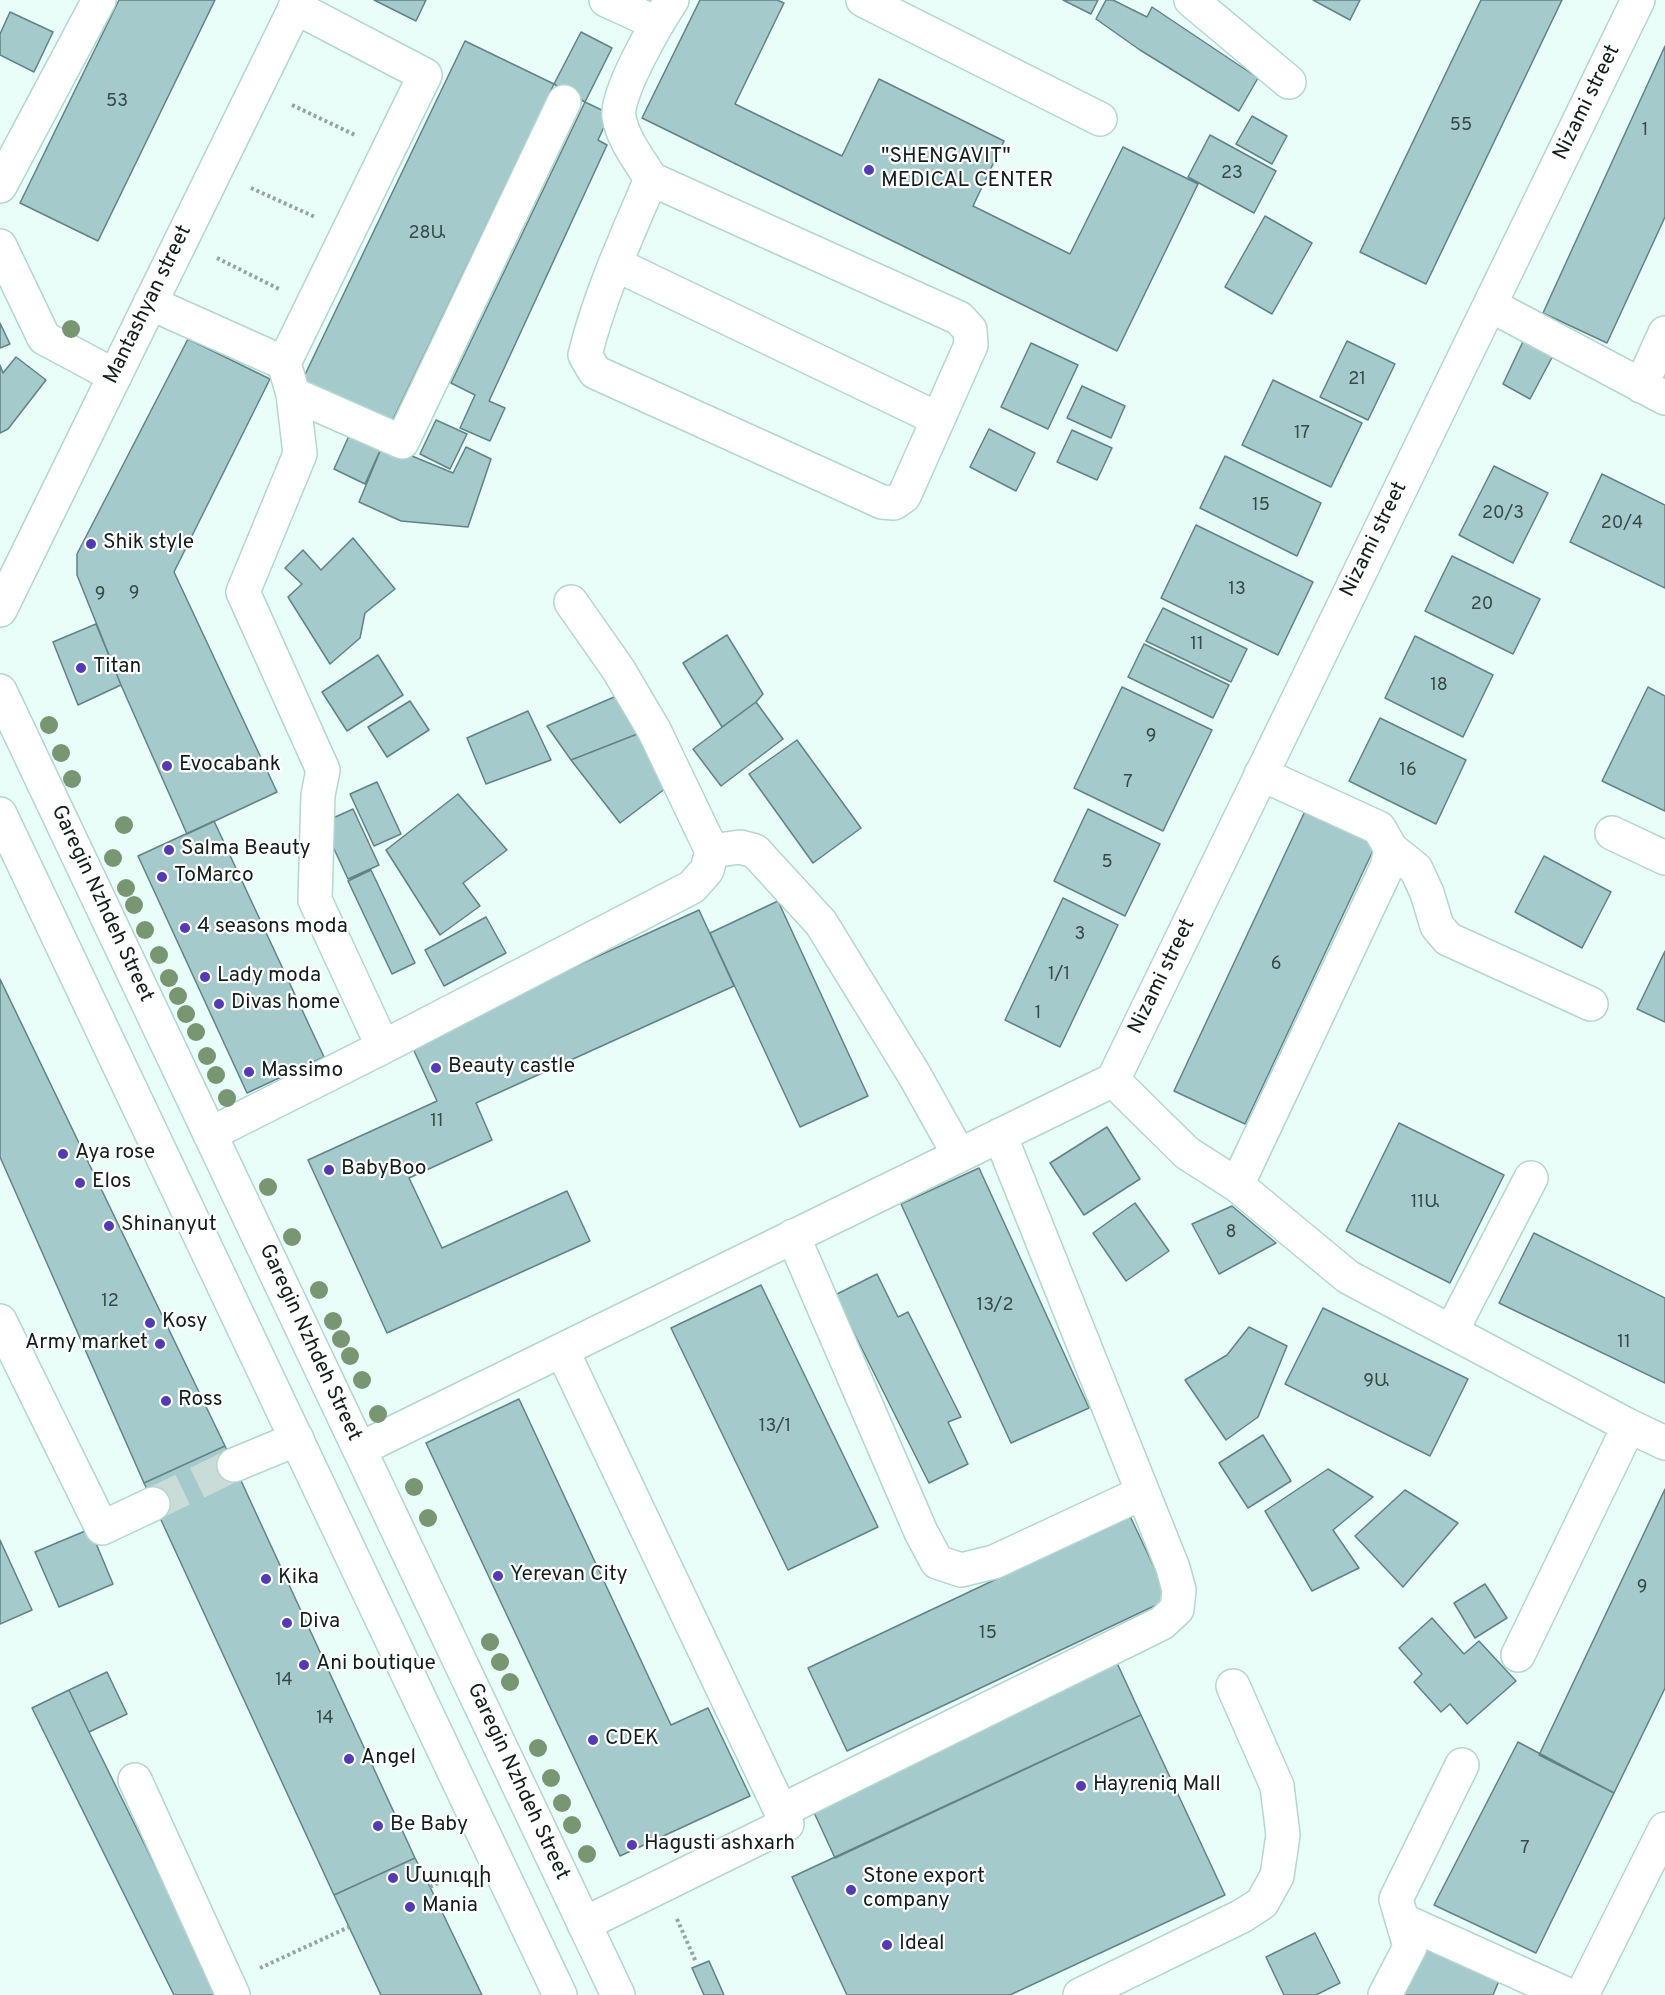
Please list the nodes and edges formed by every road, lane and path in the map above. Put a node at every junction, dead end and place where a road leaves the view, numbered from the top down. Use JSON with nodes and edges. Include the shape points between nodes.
{"nodes":[{"id":1,"x":99,"y":0,"type":"edge"},
{"id":2,"x":606,"y":0,"type":"edge"},
{"id":3,"x":863,"y":0,"type":"edge"},
{"id":4,"x":1191,"y":0,"type":"edge"},
{"id":5,"x":1638,"y":0,"type":"edge"},
{"id":6,"x":297,"y":3,"type":"edge"},
{"id":7,"x":664,"y":12,"type":"edge"},
{"id":8,"x":1289,"y":82,"type":"dead end"},
{"id":9,"x":564,"y":102,"type":"dead end"},
{"id":10,"x":292,"y":105,"type":"dead end"},
{"id":11,"x":1100,"y":119,"type":"dead end"},
{"id":12,"x":388,"y":151,"type":"junction"},
{"id":13,"x":651,"y":178,"type":"junction"},
{"id":14,"x":0,"y":186,"type":"edge"},
{"id":15,"x":251,"y":188,"type":"dead end"},
{"id":16,"x":348,"y":233,"type":"junction"},
{"id":17,"x":0,"y":246,"type":"edge"},
{"id":18,"x":217,"y":258,"type":"dead end"},
{"id":19,"x":615,"y":264,"type":"junction"},
{"id":20,"x":150,"y":303,"type":"junction"},
{"id":21,"x":1490,"y":305,"type":"junction"},
{"id":22,"x":312,"y":306,"type":"junction"},
{"id":23,"x":1665,"y":333,"type":"edge"},
{"id":24,"x":284,"y":363,"type":"junction"},
{"id":25,"x":115,"y":376,"type":"junction"},
{"id":26,"x":1653,"y":392,"type":"edge"},
{"id":27,"x":293,"y":394,"type":"junction"},
{"id":28,"x":938,"y":418,"type":"junction"},
{"id":29,"x":571,"y":602,"type":"dead end"},
{"id":30,"x":0,"y":610,"type":"edge"},
{"id":31,"x":0,"y":691,"type":"edge"},
{"id":32,"x":1261,"y":774,"type":"junction"},
{"id":33,"x":0,"y":814,"type":"edge"},
{"id":34,"x":1612,"y":832,"type":"dead end"},
{"id":35,"x":1391,"y":849,"type":"junction"},
{"id":36,"x":712,"y":851,"type":"junction"},
{"id":37,"x":1665,"y":858,"type":"edge"},
{"id":38,"x":1591,"y":1004,"type":"dead end"},
{"id":39,"x":383,"y":1047,"type":"junction"},
{"id":40,"x":1113,"y":1080,"type":"junction"},
{"id":41,"x":210,"y":1134,"type":"junction"},
{"id":42,"x":1000,"y":1135,"type":"junction"},
{"id":43,"x":959,"y":1155,"type":"junction"},
{"id":44,"x":1531,"y":1178,"type":"dead end"},
{"id":45,"x":1237,"y":1185,"type":"junction"},
{"id":46,"x":794,"y":1236,"type":"junction"},
{"id":47,"x":0,"y":1321,"type":"edge"},
{"id":48,"x":1451,"y":1332,"type":"junction"},
{"id":49,"x":562,"y":1350,"type":"junction"},
{"id":50,"x":1629,"y":1426,"type":"junction"},
{"id":51,"x":297,"y":1439,"type":"junction"},
{"id":52,"x":1665,"y":1443,"type":"edge"},
{"id":53,"x":360,"y":1449,"type":"junction"},
{"id":54,"x":234,"y":1465,"type":"tunnel mouth"},
{"id":55,"x":1142,"y":1493,"type":"junction"},
{"id":56,"x":153,"y":1504,"type":"tunnel mouth"},
{"id":57,"x":1518,"y":1655,"type":"dead end"},
{"id":58,"x":1233,"y":1686,"type":"dead end"},
{"id":59,"x":1462,"y":1764,"type":"dead end"},
{"id":60,"x":135,"y":1780,"type":"dead end"},
{"id":61,"x":781,"y":1810,"type":"junction"},
{"id":62,"x":1665,"y":1829,"type":"edge"},
{"id":63,"x":447,"y":1879,"type":"dead end"},
{"id":64,"x":430,"y":1887,"type":"dead end"},
{"id":65,"x":676,"y":1916,"type":"dead end"},
{"id":66,"x":1402,"y":1920,"type":"junction"},
{"id":67,"x":584,"y":1924,"type":"junction"},
{"id":68,"x":349,"y":1927,"type":"dead end"},
{"id":69,"x":696,"y":1962,"type":"dead end"},
{"id":70,"x":230,"y":1989,"type":"edge"},
{"id":71,"x":560,"y":1995,"type":"edge"},
{"id":72,"x":618,"y":1995,"type":"edge"},
{"id":73,"x":1080,"y":1995,"type":"edge"},
{"id":74,"x":1385,"y":1995,"type":"edge"},
{"id":75,"x":1568,"y":1995,"type":"edge"},
{"id":76,"x":1582,"y":1995,"type":"edge"}],
"edges":[{"from":1,"to":14,"type":"street"},
{"from":2,"to":7,"type":"street"},
{"from":3,"to":11,"type":"street"},
{"from":4,"to":8,"type":"street"},
{"from":5,"to":21,"type":"street","name":"Nizami street"},
{"from":6,"to":12,"type":"street","via":[[425,75]]},
{"from":6,"to":20,"type":"street","name":"Mantashyan street"},
{"from":7,"to":13,"type":"street","via":[[624,92],[619,115],[624,135]]},
{"from":9,"to":27,"type":"street","via":[[402,442]]},
{"from":10,"to":12,"type":"path"},
{"from":12,"to":16,"type":"street"},
{"from":13,"to":19,"type":"street"},
{"from":13,"to":28,"type":"street","via":[[959,318],[970,330],[971,345]]},
{"from":15,"to":16,"type":"path"},
{"from":16,"to":22,"type":"street"},
{"from":17,"to":25,"type":"street","via":[[44,338]]},
{"from":18,"to":22,"type":"path"},
{"from":19,"to":28,"type":"street"},
{"from":19,"to":28,"type":"street","via":[[585,355],[595,372],[882,502],[894,503],[904,496]]},
{"from":20,"to":24,"type":"street"},
{"from":20,"to":25,"type":"street","name":"Mantashyan street"},
{"from":21,"to":26,"type":"street"},
{"from":21,"to":32,"type":"street","name":"Nizami street"},
{"from":22,"to":24,"type":"street"},
{"from":23,"to":26,"type":"street"},
{"from":24,"to":27,"type":"street"},
{"from":25,"to":30,"type":"street","name":"Mantashyan street"},
{"from":27,"to":39,"type":"street","via":[[300,454],[243,592],[323,770],[318,795],[315,900]]},
{"from":29,"to":36,"type":"street","via":[[654,730]]},
{"from":31,"to":41,"type":"street","name":"Garegin Nzhdeh Street"},
{"from":32,"to":35,"type":"street","via":[[1379,828]]},
{"from":32,"to":40,"type":"street","name":"Nizami street"},
{"from":33,"to":51,"type":"street"},
{"from":34,"to":37,"type":"street"},
{"from":35,"to":38,"type":"street","via":[[1416,869],[1437,926],[1448,939]]},
{"from":35,"to":45,"type":"street","via":[[1387,867]]},
{"from":36,"to":39,"type":"street","via":[[707,870],[692,887]]},
{"from":36,"to":43,"type":"street","via":[[740,847],[755,851],[821,923]]},
{"from":39,"to":41,"type":"street"},
{"from":40,"to":42,"type":"street"},
{"from":40,"to":45,"type":"street","via":[[1187,1153]]},
{"from":41,"to":53,"type":"street","name":"Garegin Nzhdeh Street"},
{"from":42,"to":43,"type":"street"},
{"from":42,"to":55,"type":"street"},
{"from":43,"to":46,"type":"street"},
{"from":44,"to":48,"type":"street"},
{"from":45,"to":48,"type":"street","via":[[1348,1277]]},
{"from":46,"to":49,"type":"street"},
{"from":46,"to":55,"type":"street","via":[[937,1562],[961,1570],[994,1562]]},
{"from":47,"to":56,"type":"street","via":[[102,1528]]},
{"from":48,"to":50,"type":"street"},
{"from":49,"to":53,"type":"street"},
{"from":49,"to":61,"type":"street"},
{"from":50,"to":52,"type":"street"},
{"from":50,"to":57,"type":"street"},
{"from":51,"to":54,"type":"street"},
{"from":51,"to":71,"type":"street"},
{"from":53,"to":67,"type":"street","name":"Garegin Nzhdeh Street"},
{"from":55,"to":61,"type":"street","via":[[1179,1590],[1177,1609],[1162,1623]]},
{"from":58,"to":73,"type":"street","via":[[1278,1786],[1283,1835],[1277,1876],[1262,1903],[1242,1916]]},
{"from":59,"to":66,"type":"street","via":[[1396,1899]]},
{"from":60,"to":70,"type":"street"},
{"from":61,"to":67,"type":"street","via":[[787,1824]]},
{"from":62,"to":76,"type":"street"},
{"from":63,"to":64,"type":"path"},
{"from":65,"to":69,"type":"path"},
{"from":66,"to":74,"type":"street","via":[[1410,1947]]},
{"from":66,"to":75,"type":"street"},
{"from":67,"to":72,"type":"street","name":"Garegin Nzhdeh Street"},
{"from":68,"to":70,"type":"path"}]}
